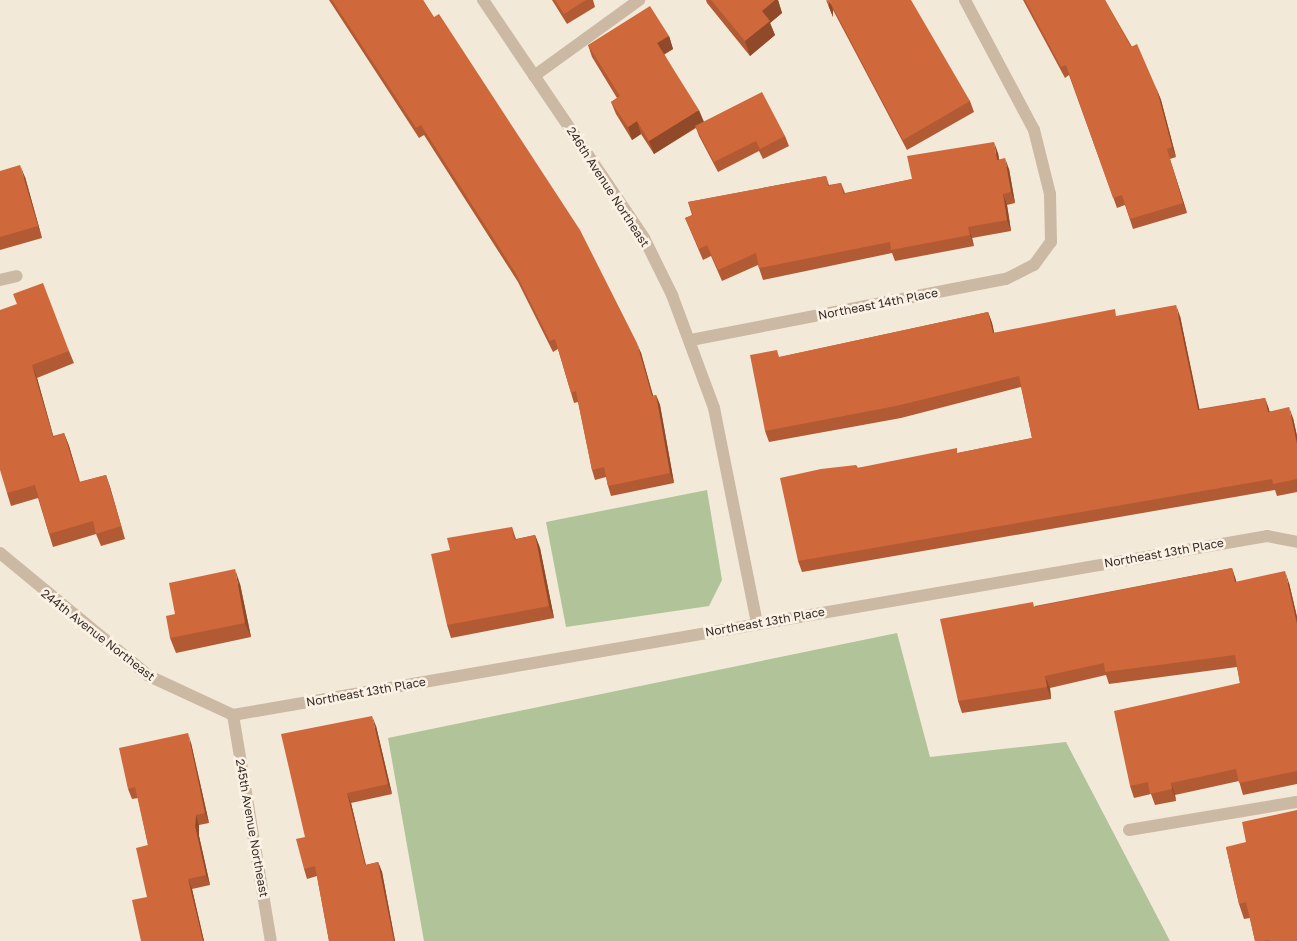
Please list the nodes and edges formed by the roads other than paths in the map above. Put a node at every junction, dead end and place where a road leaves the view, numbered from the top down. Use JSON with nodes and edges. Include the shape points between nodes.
{"nodes":[{"id":1,"x":482,"y":0,"type":"edge"},
{"id":2,"x":639,"y":0,"type":"edge"},
{"id":3,"x":965,"y":0,"type":"edge"},
{"id":4,"x":534,"y":76,"type":"junction"},
{"id":5,"x":17,"y":276,"type":"dead end"},
{"id":6,"x":0,"y":280,"type":"edge"},
{"id":7,"x":691,"y":340,"type":"junction"},
{"id":8,"x":1297,"y":542,"type":"edge"},
{"id":9,"x":0,"y":553,"type":"edge"},
{"id":10,"x":757,"y":622,"type":"junction"},
{"id":11,"x":233,"y":716,"type":"junction"},
{"id":12,"x":1297,"y":802,"type":"edge"},
{"id":13,"x":1129,"y":830,"type":"dead end"},
{"id":14,"x":271,"y":941,"type":"edge"}],
"edges":[{"from":1,"to":4,"type":"street","name":"246th Avenue Northeast"},
{"from":2,"to":4,"type":"street"},
{"from":3,"to":7,"type":"street","name":"Northeast 14th Place","via":[[1034,130],[1050,194],[1051,242],[1034,265],[1006,279]]},
{"from":4,"to":7,"type":"street","name":"246th Avenue Northeast","via":[[644,238]]},
{"from":5,"to":6,"type":"street"},
{"from":7,"to":10,"type":"street","name":"246th Avenue Northeast","via":[[714,408]]},
{"from":8,"to":10,"type":"street","name":"Northeast 13th Place","via":[[1267,536]]},
{"from":9,"to":11,"type":"street","name":"244th Avenue Northeast","via":[[149,676]]},
{"from":10,"to":11,"type":"street","name":"Northeast 13th Place"},
{"from":11,"to":14,"type":"street","name":"245th Avenue Northeast"},
{"from":12,"to":13,"type":"street"}]}
